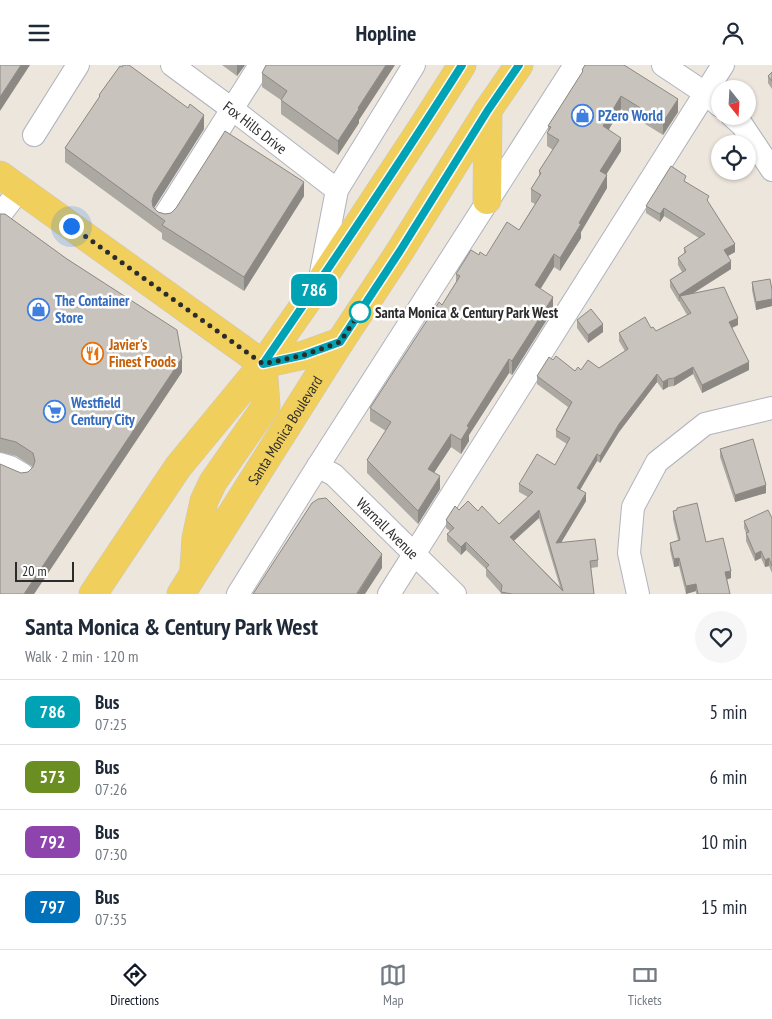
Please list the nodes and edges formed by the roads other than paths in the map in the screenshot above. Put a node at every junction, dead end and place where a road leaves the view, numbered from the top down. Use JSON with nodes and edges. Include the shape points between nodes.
{"nodes":[{"id":1,"x":78,"y":65,"type":"edge"},
{"id":2,"x":172,"y":65,"type":"edge"},
{"id":3,"x":260,"y":65,"type":"edge"},
{"id":4,"x":414,"y":65,"type":"edge"},
{"id":5,"x":462,"y":65,"type":"edge"},
{"id":6,"x":519,"y":65,"type":"edge"},
{"id":7,"x":575,"y":65,"type":"edge"},
{"id":8,"x":663,"y":65,"type":"edge"},
{"id":9,"x":723,"y":65,"type":"edge"},
{"id":10,"x":718,"y":80,"type":"edge"},
{"id":11,"x":711,"y":99,"type":"edge"},
{"id":12,"x":711,"y":102,"type":"edge"},
{"id":13,"x":232,"y":109,"type":"junction"},
{"id":14,"x":488,"y":110,"type":"junction"},
{"id":15,"x":742,"y":125,"type":"edge"},
{"id":16,"x":34,"y":135,"type":"dead end"},
{"id":17,"x":772,"y":170,"type":"edge"},
{"id":18,"x":10,"y":182,"type":"edge"},
{"id":19,"x":337,"y":190,"type":"junction"},
{"id":20,"x":487,"y":200,"type":"junction"},
{"id":21,"x":0,"y":215,"type":"edge"},
{"id":22,"x":165,"y":215,"type":"edge"},
{"id":23,"x":319,"y":284,"type":"junction"},
{"id":24,"x":340,"y":342,"type":"junction"},
{"id":25,"x":263,"y":364,"type":"junction"},
{"id":26,"x":772,"y":408,"type":"edge"},
{"id":27,"x":0,"y":464,"type":"edge"},
{"id":28,"x":318,"y":466,"type":"junction"},
{"id":29,"x":22,"y":475,"type":"edge"},
{"id":30,"x":413,"y":553,"type":"junction"},
{"id":31,"x":194,"y":571,"type":"junction"},
{"id":32,"x":93,"y":594,"type":"edge"},
{"id":33,"x":181,"y":594,"type":"edge"},
{"id":34,"x":238,"y":594,"type":"edge"},
{"id":35,"x":389,"y":594,"type":"edge"},
{"id":36,"x":455,"y":594,"type":"edge"},
{"id":37,"x":638,"y":594,"type":"edge"}],
"edges":[{"from":1,"to":16,"type":"street"},
{"from":2,"to":13,"type":"street","name":"Fox Hills Drive"},
{"from":3,"to":13,"type":"street"},
{"from":4,"to":19,"type":"street"},
{"from":5,"to":23,"type":"main road"},
{"from":6,"to":14,"type":"main road","name":"Santa Monica Boulevard"},
{"from":7,"to":20,"type":"street"},
{"from":8,"to":11,"type":"street"},
{"from":9,"to":10,"type":"street"},
{"from":12,"to":30,"type":"street"},
{"from":13,"to":19,"type":"street","name":"Fox Hills Drive"},
{"from":13,"to":22,"type":"street"},
{"from":14,"to":20,"type":"main road"},
{"from":14,"to":24,"type":"main road","name":"Santa Monica Boulevard"},
{"from":15,"to":17,"type":"street"},
{"from":18,"to":21,"type":"street"},
{"from":18,"to":25,"type":"main road"},
{"from":19,"to":23,"type":"street"},
{"from":20,"to":28,"type":"street"},
{"from":23,"to":25,"type":"main road"},
{"from":24,"to":25,"type":"main road","via":[[304,355]]},
{"from":24,"to":31,"type":"main road","name":"Santa Monica Boulevard"},
{"from":25,"to":31,"type":"main road","via":[[266,406],[213,482],[204,501],[196,538]]},
{"from":25,"to":32,"type":"main road","via":[[178,467]]},
{"from":26,"to":37,"type":"street","via":[[705,424],[658,462],[633,507],[630,553]]},
{"from":27,"to":29,"type":"street"},
{"from":28,"to":30,"type":"street","name":"Warnall Avenue","via":[[334,475]]},
{"from":28,"to":34,"type":"street"},
{"from":30,"to":35,"type":"street"},
{"from":30,"to":36,"type":"street","name":"Warnall Avenue"},
{"from":31,"to":33,"type":"main road","name":"Santa Monica Boulevard"}]}
